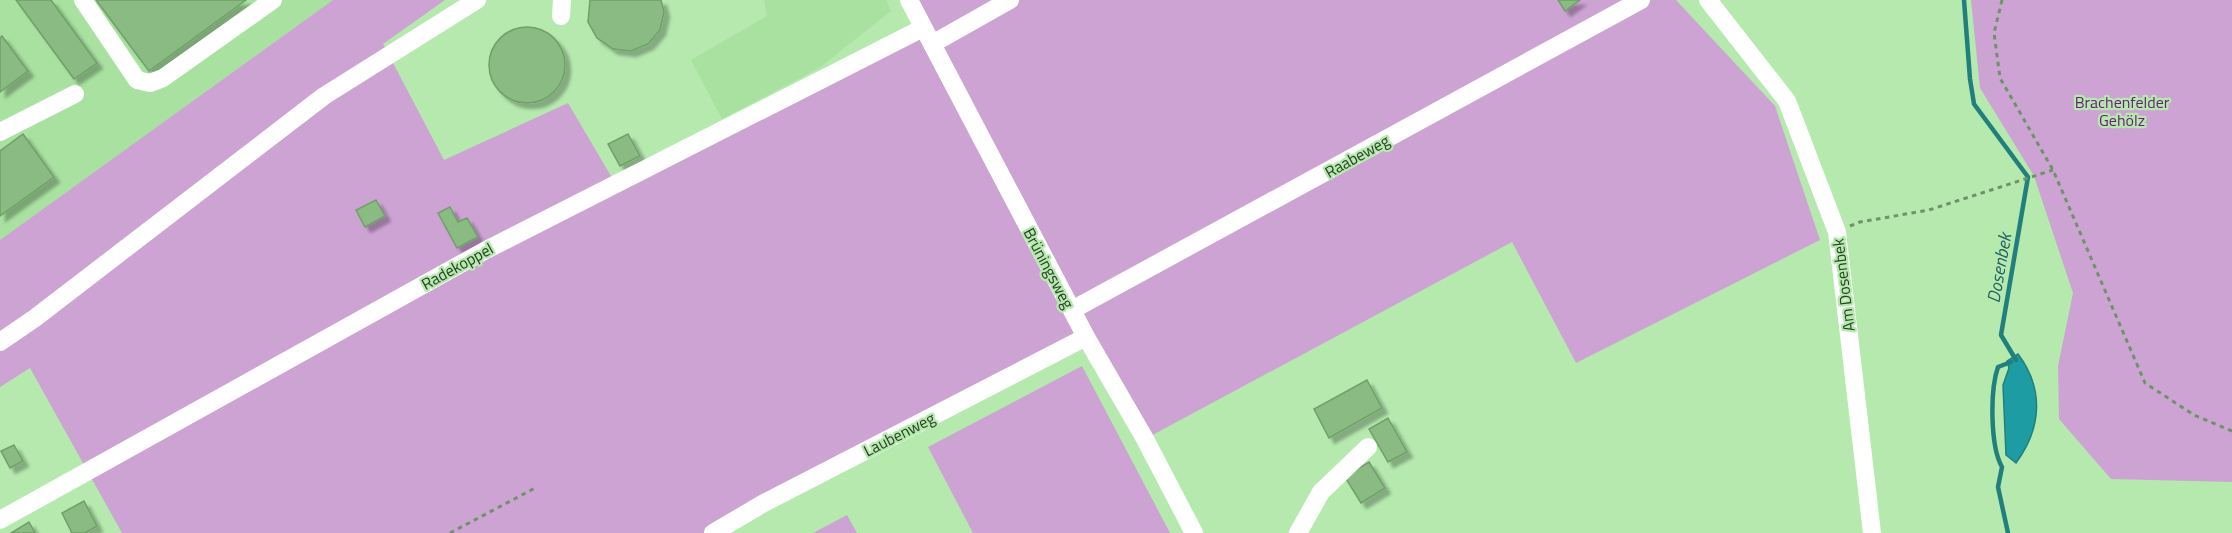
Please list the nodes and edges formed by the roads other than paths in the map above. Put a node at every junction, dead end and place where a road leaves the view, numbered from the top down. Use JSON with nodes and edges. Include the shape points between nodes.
{"nodes":[{"id":1,"x":83,"y":0,"type":"edge"},
{"id":2,"x":273,"y":0,"type":"edge"},
{"id":3,"x":477,"y":0,"type":"edge"},
{"id":4,"x":909,"y":0,"type":"edge"},
{"id":5,"x":1010,"y":0,"type":"edge"},
{"id":6,"x":1641,"y":0,"type":"edge"},
{"id":7,"x":1708,"y":0,"type":"edge"},
{"id":8,"x":927,"y":36,"type":"junction"},
{"id":9,"x":75,"y":94,"type":"dead end"},
{"id":10,"x":0,"y":132,"type":"edge"},
{"id":11,"x":1072,"y":310,"type":"junction"},
{"id":12,"x":1086,"y":337,"type":"junction"},
{"id":13,"x":0,"y":342,"type":"edge"},
{"id":14,"x":1368,"y":447,"type":"dead end"},
{"id":15,"x":0,"y":520,"type":"edge"},
{"id":16,"x":713,"y":533,"type":"edge"},
{"id":17,"x":1194,"y":533,"type":"edge"},
{"id":18,"x":1298,"y":533,"type":"edge"},
{"id":19,"x":1872,"y":533,"type":"edge"}],
"edges":[{"from":1,"to":2,"type":"street","via":[[137,80],[150,83],[163,78]]},
{"from":3,"to":13,"type":"street","via":[[324,96]]},
{"from":4,"to":8,"type":"street","name":"Brüningsweg"},
{"from":5,"to":8,"type":"street","name":"Radekoppel"},
{"from":6,"to":11,"type":"street","name":"Raabeweg"},
{"from":7,"to":19,"type":"street","name":"Am Dosenbek","via":[[1787,101],[1837,232]]},
{"from":8,"to":11,"type":"street","name":"Brüningsweg"},
{"from":8,"to":15,"type":"street","name":"Radekoppel","via":[[486,250]]},
{"from":9,"to":10,"type":"street"},
{"from":11,"to":12,"type":"street","name":"Brüningsweg"},
{"from":12,"to":16,"type":"street","name":"Laubenweg"},
{"from":12,"to":17,"type":"street","name":"Brüningsweg"},
{"from":14,"to":18,"type":"street","via":[[1321,492]]}]}
